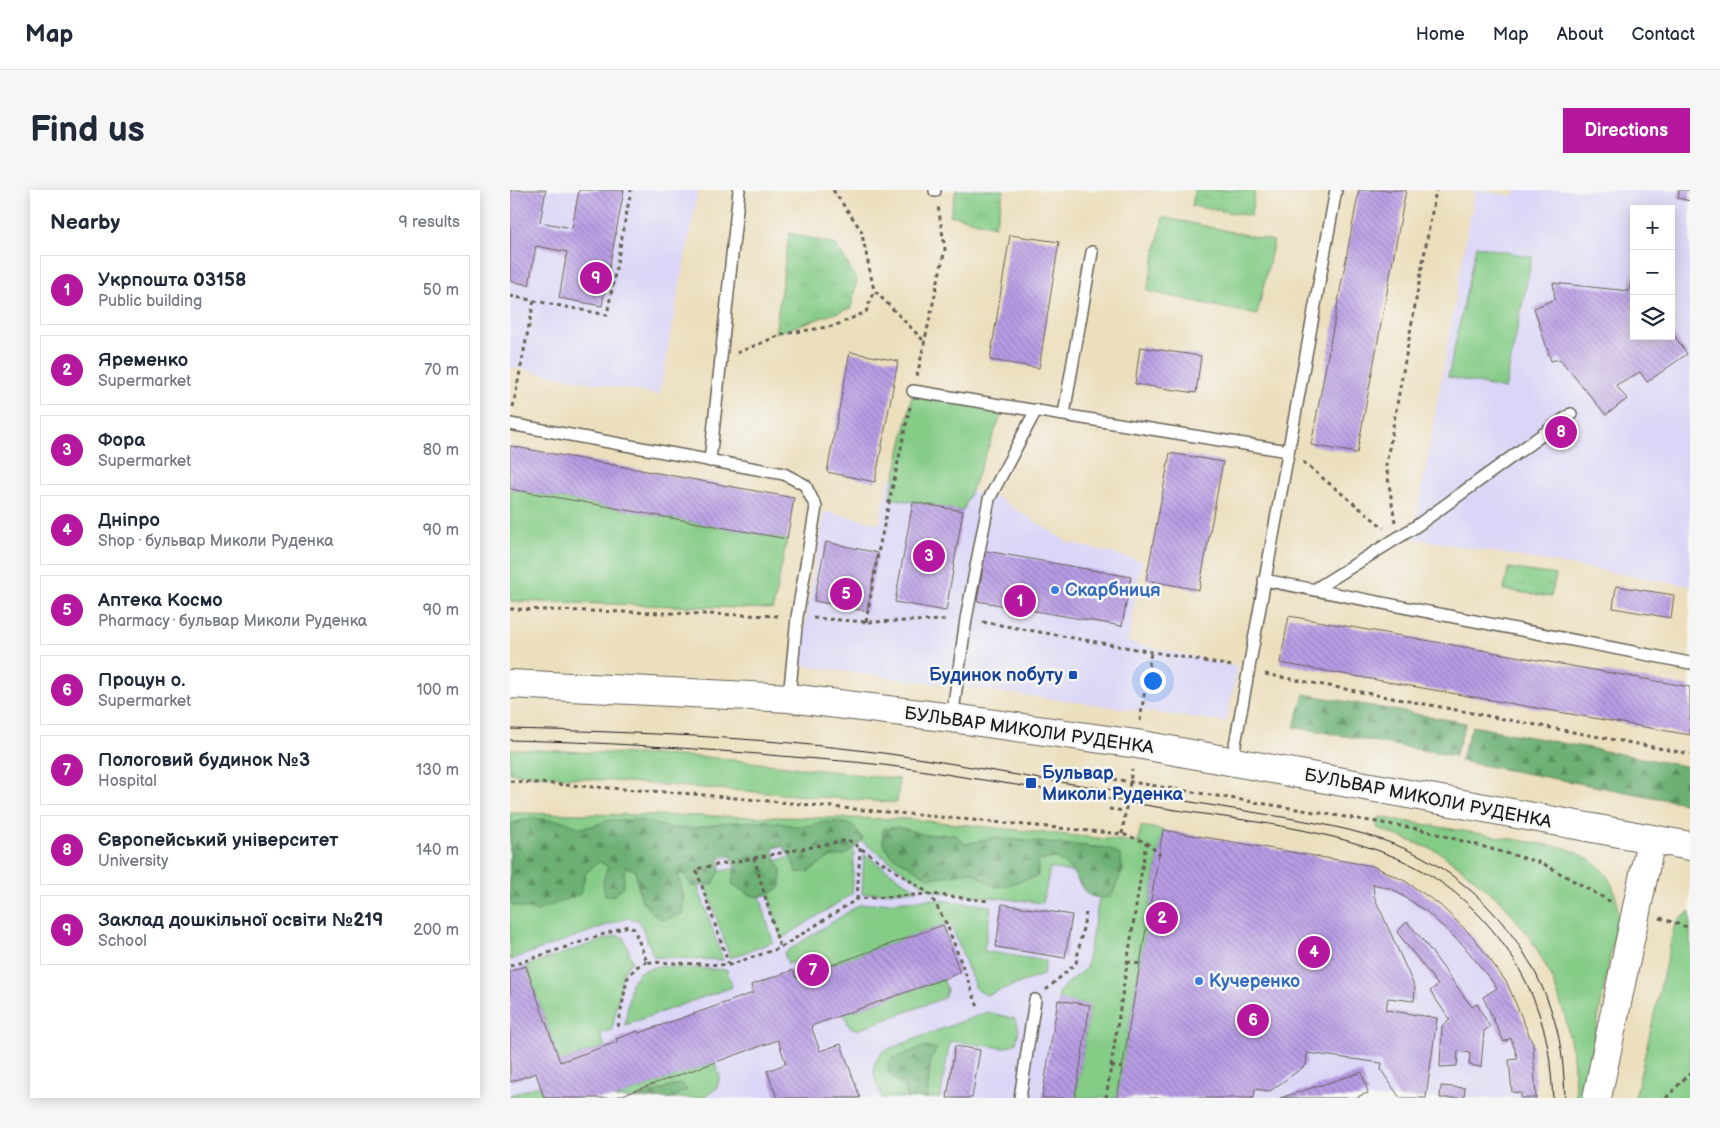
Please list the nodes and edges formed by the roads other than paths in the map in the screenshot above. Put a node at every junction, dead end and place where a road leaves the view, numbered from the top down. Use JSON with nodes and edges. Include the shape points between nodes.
{"nodes":[{"id":1,"x":739,"y":190,"type":"edge"},
{"id":2,"x":1336,"y":190,"type":"edge"},
{"id":3,"x":1092,"y":252,"type":"dead end"},
{"id":4,"x":914,"y":391,"type":"dead end"},
{"id":5,"x":1036,"y":410,"type":"junction"},
{"id":6,"x":1064,"y":414,"type":"junction"},
{"id":7,"x":1571,"y":414,"type":"dead end"},
{"id":8,"x":510,"y":424,"type":"edge"},
{"id":9,"x":1288,"y":451,"type":"junction"},
{"id":10,"x":710,"y":461,"type":"junction"},
{"id":11,"x":1264,"y":580,"type":"junction"},
{"id":12,"x":1314,"y":590,"type":"junction"},
{"id":13,"x":1690,"y":663,"type":"edge"},
{"id":14,"x":510,"y":684,"type":"edge"},
{"id":15,"x":789,"y":698,"type":"junction"},
{"id":16,"x":952,"y":718,"type":"junction"},
{"id":17,"x":1232,"y":762,"type":"junction"},
{"id":18,"x":1651,"y":840,"type":"junction"},
{"id":19,"x":1690,"y":846,"type":"edge"},
{"id":20,"x":1035,"y":1000,"type":"road end"},
{"id":21,"x":1020,"y":1098,"type":"edge"},
{"id":22,"x":1597,"y":1098,"type":"edge"}],
"edges":[{"from":1,"to":10,"type":"lane"},
{"from":2,"to":9,"type":"lane"},
{"from":3,"to":6,"type":"lane"},
{"from":4,"to":5,"type":"lane"},
{"from":5,"to":6,"type":"lane"},
{"from":5,"to":16,"type":"lane","via":[[990,498],[966,619]]},
{"from":6,"to":9,"type":"lane"},
{"from":7,"to":12,"type":"lane","via":[[1415,527]]},
{"from":8,"to":10,"type":"lane"},
{"from":9,"to":11,"type":"lane"},
{"from":10,"to":15,"type":"lane","via":[[784,474],[805,486],[816,507],[797,617]]},
{"from":11,"to":12,"type":"lane"},
{"from":11,"to":17,"type":"lane"},
{"from":12,"to":13,"type":"lane"},
{"from":14,"to":15,"type":"street","name":"БУЛЬВАР МИКОЛИ РУДЕНКА"},
{"from":15,"to":16,"type":"street","name":"БУЛЬВАР МИКОЛИ РУДЕНКА"},
{"from":16,"to":17,"type":"street","name":"БУЛЬВАР МИКОЛИ РУДЕНКА","via":[[1136,744]]},
{"from":17,"to":18,"type":"street","name":"БУЛЬВАР МИКОЛИ РУДЕНКА"},
{"from":18,"to":19,"type":"street","name":"БУЛЬВАР МИКОЛИ РУДЕНКА"},
{"from":18,"to":22,"type":"street"},
{"from":20,"to":21,"type":"lane"}]}
